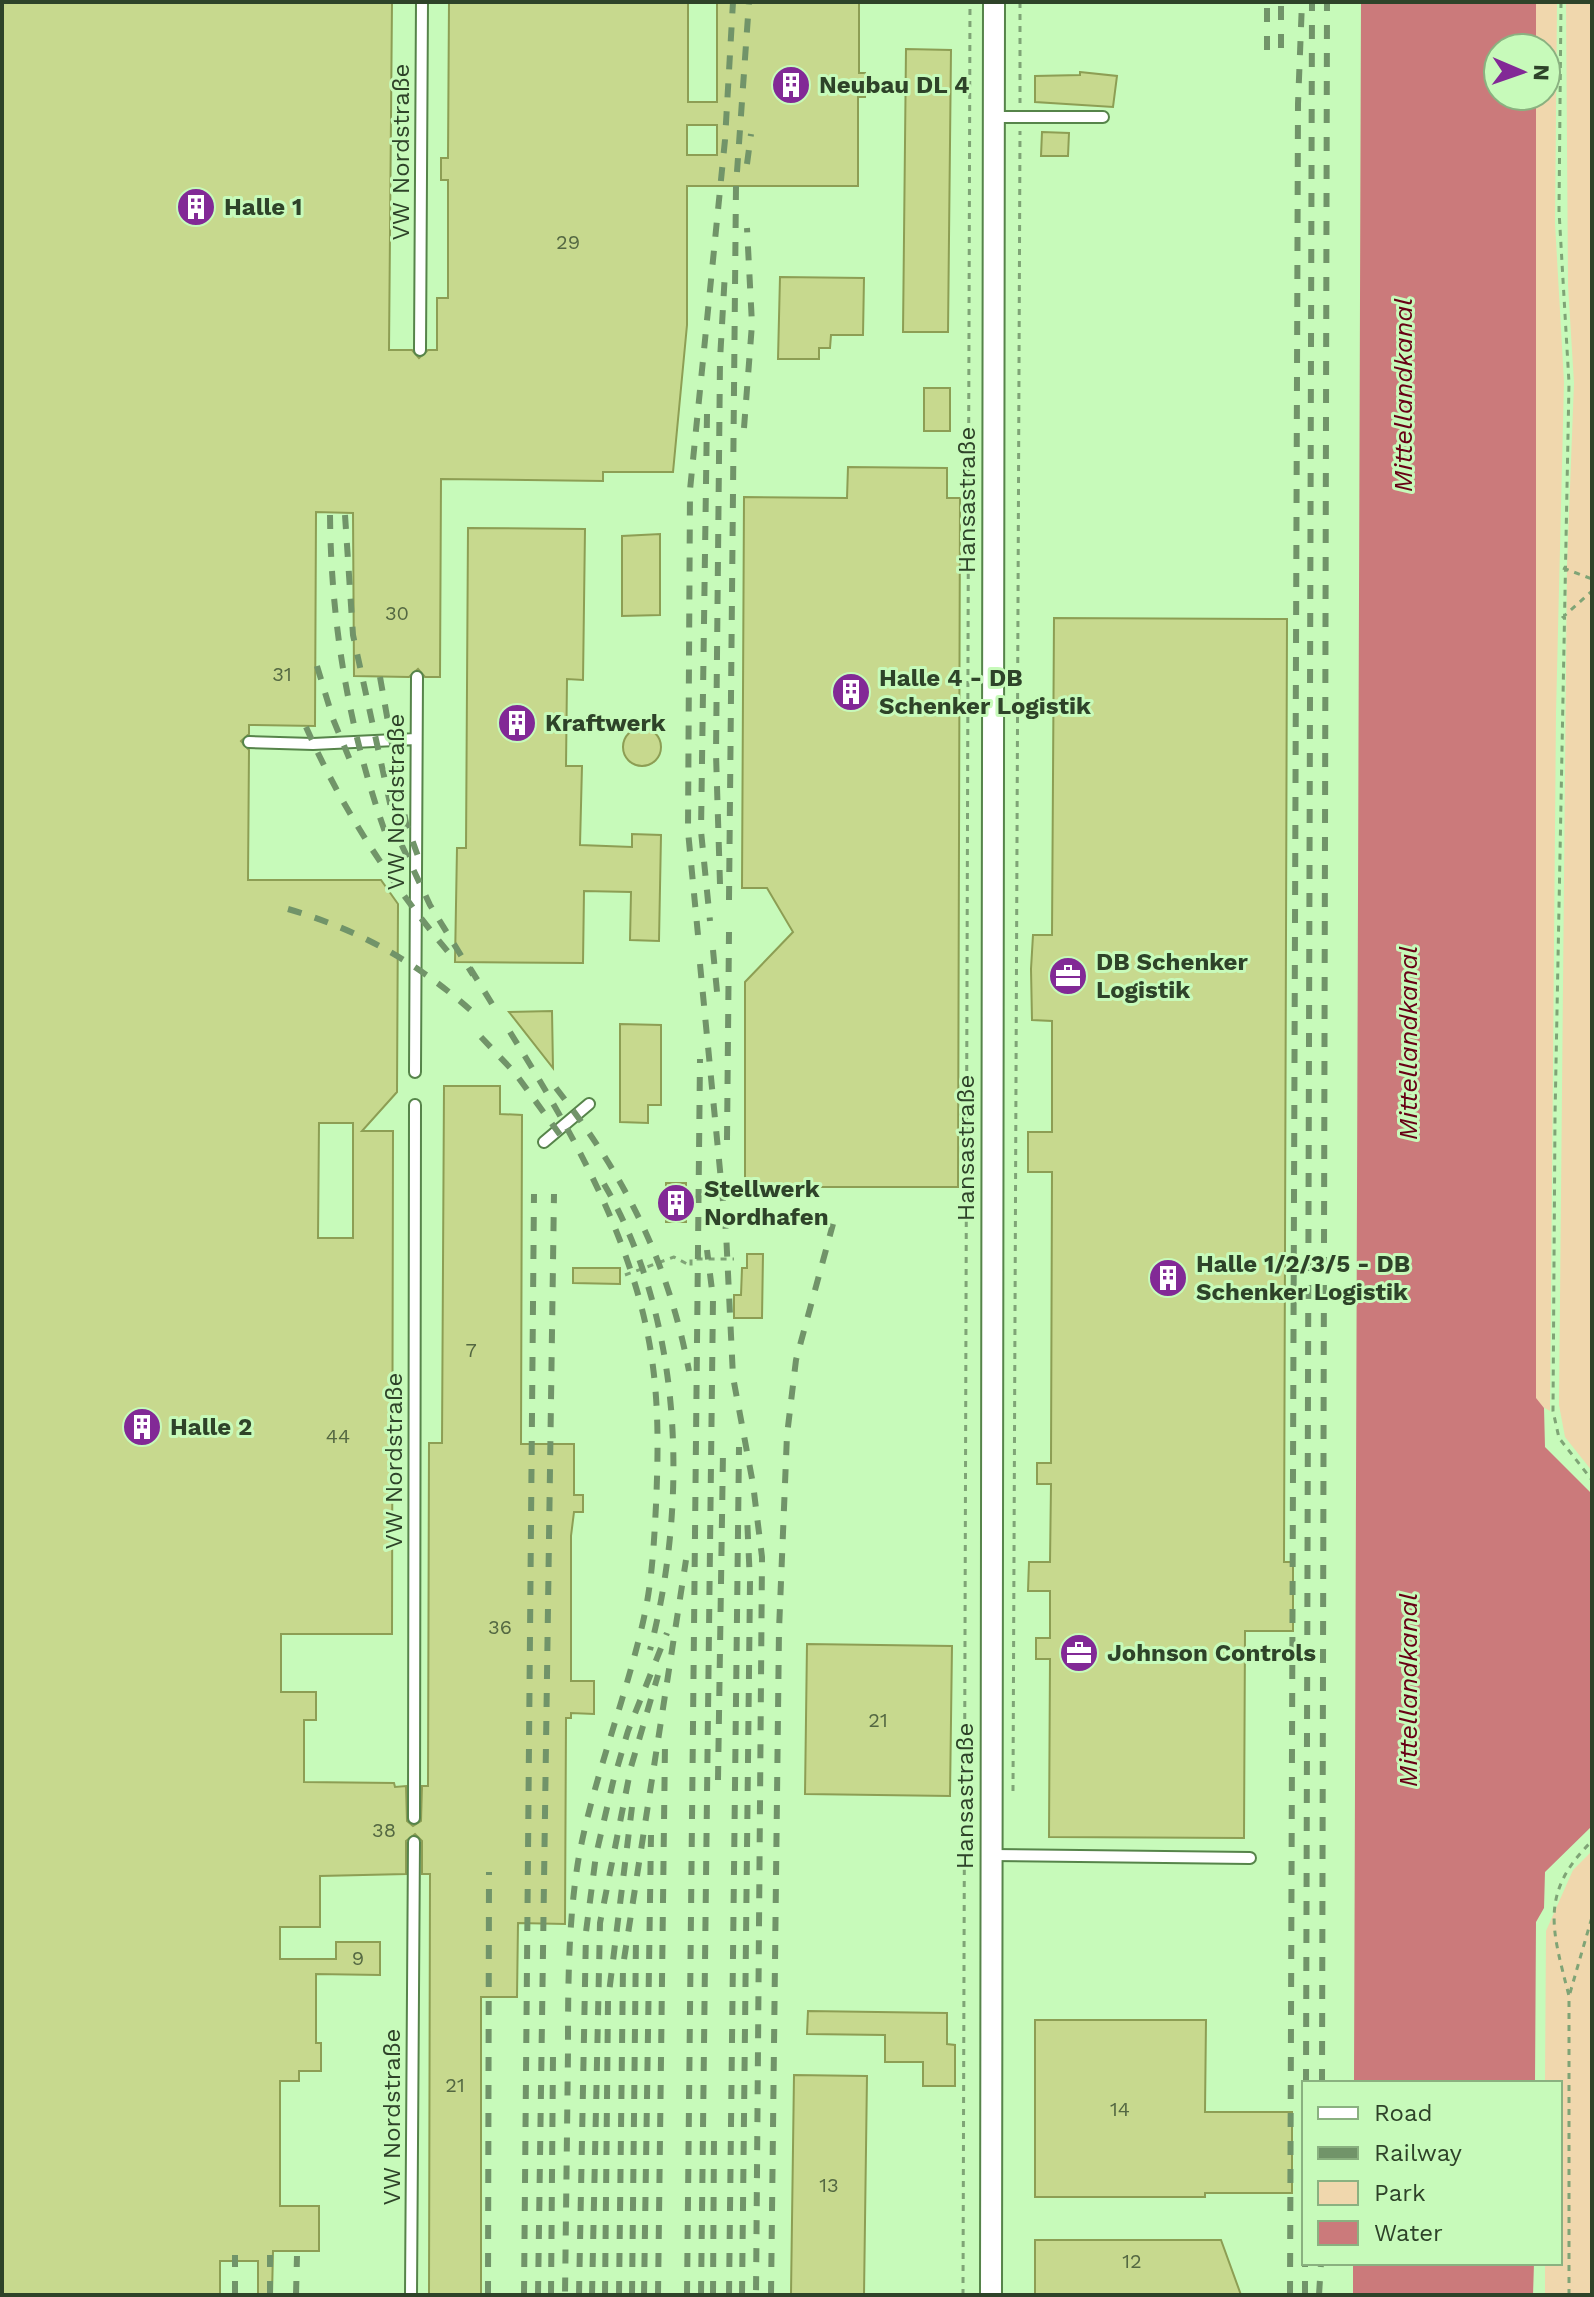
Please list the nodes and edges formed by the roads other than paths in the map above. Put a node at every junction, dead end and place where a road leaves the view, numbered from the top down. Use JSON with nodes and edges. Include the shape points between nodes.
{"nodes":[{"id":1,"x":422,"y":2,"type":"edge"},
{"id":2,"x":994,"y":2,"type":"edge"},
{"id":3,"x":994,"y":117,"type":"junction"},
{"id":4,"x":1103,"y":117,"type":"dead end"},
{"id":5,"x":420,"y":350,"type":"dead end"},
{"id":6,"x":417,"y":677,"type":"dead end"},
{"id":7,"x":416,"y":739,"type":"junction"},
{"id":8,"x":249,"y":742,"type":"dead end"},
{"id":9,"x":415,"y":1072,"type":"dead end"},
{"id":10,"x":589,"y":1104,"type":"dead end"},
{"id":11,"x":415,"y":1105,"type":"dead end"},
{"id":12,"x":544,"y":1142,"type":"dead end"},
{"id":13,"x":414,"y":1818,"type":"dead end"},
{"id":14,"x":414,"y":1842,"type":"dead end"},
{"id":15,"x":991,"y":1855,"type":"junction"},
{"id":16,"x":1250,"y":1858,"type":"dead end"},
{"id":17,"x":411,"y":2295,"type":"edge"},
{"id":18,"x":991,"y":2295,"type":"edge"}],
"edges":[{"from":1,"to":5,"type":"lane","name":"VW Nordstraße"},
{"from":2,"to":3,"type":"street","name":"Hansastraße"},
{"from":3,"to":4,"type":"lane"},
{"from":3,"to":15,"type":"street","name":"Hansastraße"},
{"from":6,"to":7,"type":"lane","name":"VW Nordstraße"},
{"from":7,"to":8,"type":"lane"},
{"from":7,"to":9,"type":"lane","name":"VW Nordstraße"},
{"from":10,"to":12,"type":"lane"},
{"from":11,"to":13,"type":"lane","name":"VW Nordstraße"},
{"from":14,"to":17,"type":"lane","name":"VW Nordstraße"},
{"from":15,"to":16,"type":"lane"},
{"from":15,"to":18,"type":"street","name":"Hansastraße"}]}
